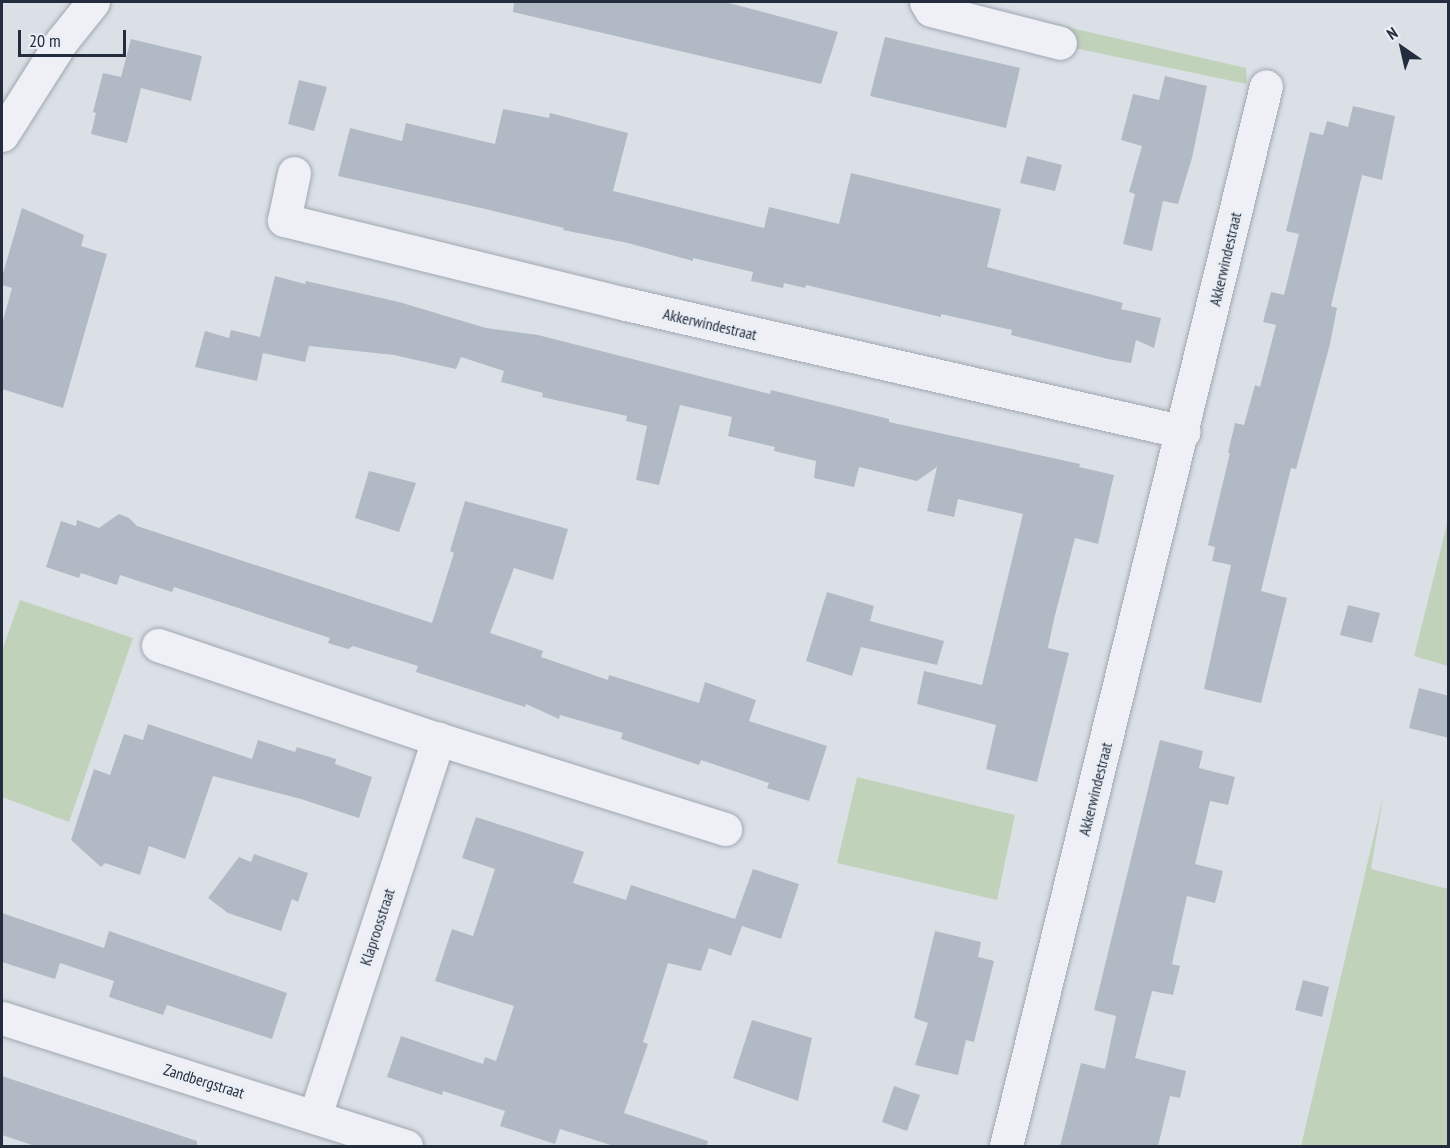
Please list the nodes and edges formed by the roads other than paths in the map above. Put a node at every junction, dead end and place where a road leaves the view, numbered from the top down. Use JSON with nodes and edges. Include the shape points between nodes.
{"nodes":[{"id":1,"x":93,"y":2,"type":"edge"},
{"id":2,"x":926,"y":2,"type":"edge"},
{"id":3,"x":1060,"y":43,"type":"dead end"},
{"id":4,"x":1266,"y":86,"type":"dead end"},
{"id":5,"x":2,"y":135,"type":"edge"},
{"id":6,"x":294,"y":173,"type":"dead end"},
{"id":7,"x":1184,"y":432,"type":"junction"},
{"id":8,"x":158,"y":645,"type":"dead end"},
{"id":9,"x":438,"y":739,"type":"junction"},
{"id":10,"x":725,"y":829,"type":"dead end"},
{"id":11,"x":2,"y":1018,"type":"edge"},
{"id":12,"x":315,"y":1116,"type":"junction"},
{"id":13,"x":406,"y":1146,"type":"edge"},
{"id":14,"x":1006,"y":1146,"type":"edge"}],
"edges":[{"from":1,"to":5,"type":"street","via":[[61,42]]},
{"from":2,"to":3,"type":"street","via":[[931,10]]},
{"from":4,"to":7,"type":"street","name":"Akkerwindestraat"},
{"from":6,"to":7,"type":"street","name":"Akkerwindestraat","via":[[284,220],[626,304]]},
{"from":7,"to":14,"type":"street","name":"Akkerwindestraat"},
{"from":8,"to":9,"type":"street"},
{"from":9,"to":10,"type":"street"},
{"from":9,"to":12,"type":"street","name":"Klaproosstraat"},
{"from":11,"to":12,"type":"street","name":"Zandbergstraat"},
{"from":12,"to":13,"type":"street","name":"Zandbergstraat"}]}
